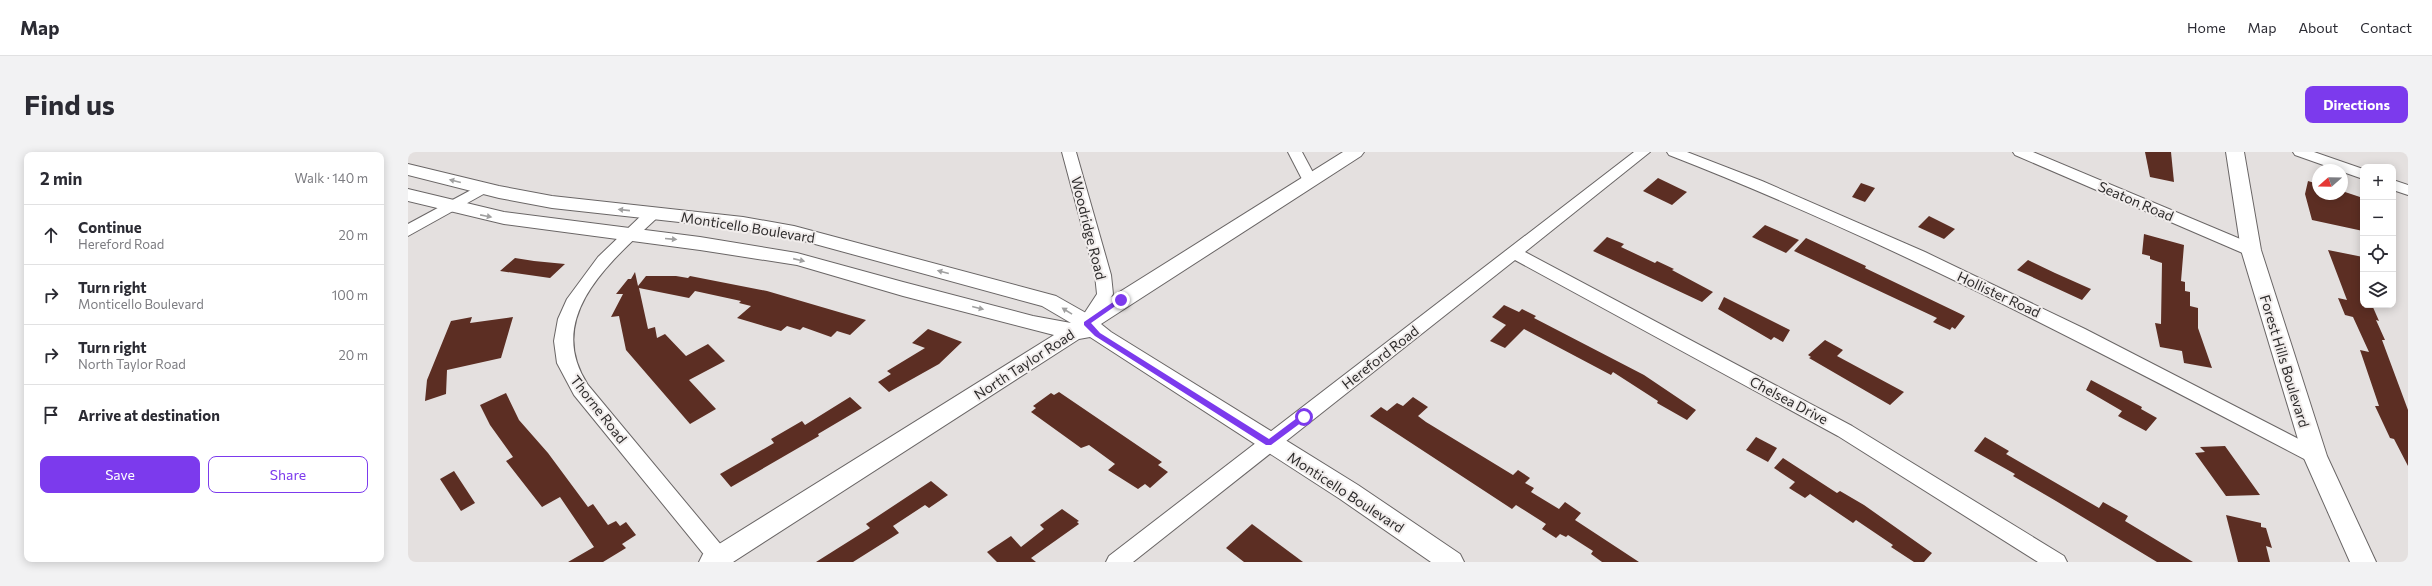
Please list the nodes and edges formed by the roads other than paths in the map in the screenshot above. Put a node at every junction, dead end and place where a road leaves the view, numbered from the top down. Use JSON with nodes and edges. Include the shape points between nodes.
{"nodes":[{"id":1,"x":1069,"y":152,"type":"edge"},
{"id":2,"x":1296,"y":152,"type":"edge"},
{"id":3,"x":1355,"y":152,"type":"edge"},
{"id":4,"x":1643,"y":152,"type":"edge"},
{"id":5,"x":1674,"y":152,"type":"edge"},
{"id":6,"x":2020,"y":152,"type":"edge"},
{"id":7,"x":2235,"y":152,"type":"edge"},
{"id":8,"x":2300,"y":152,"type":"edge"},
{"id":9,"x":408,"y":168,"type":"edge"},
{"id":10,"x":2360,"y":173,"type":"edge"},
{"id":11,"x":1309,"y":180,"type":"junction"},
{"id":12,"x":2396,"y":185,"type":"edge"},
{"id":13,"x":484,"y":188,"type":"junction"},
{"id":14,"x":2408,"y":190,"type":"edge"},
{"id":15,"x":408,"y":195,"type":"edge"},
{"id":16,"x":452,"y":209,"type":"junction"},
{"id":17,"x":652,"y":214,"type":"junction"},
{"id":18,"x":408,"y":231,"type":"edge"},
{"id":19,"x":629,"y":235,"type":"junction"},
{"id":20,"x":2251,"y":250,"type":"junction"},
{"id":21,"x":1514,"y":252,"type":"junction"},
{"id":22,"x":1086,"y":330,"type":"junction"},
{"id":23,"x":1269,"y":443,"type":"junction"},
{"id":24,"x":2315,"y":456,"type":"junction"},
{"id":25,"x":716,"y":560,"type":"edge"},
{"id":26,"x":1117,"y":562,"type":"edge"},
{"id":27,"x":1451,"y":562,"type":"edge"},
{"id":28,"x":2056,"y":562,"type":"edge"},
{"id":29,"x":2363,"y":562,"type":"edge"}],
"edges":[{"from":1,"to":22,"type":"street","name":"Woodridge Road","via":[[1103,275],[1105,294]]},
{"from":2,"to":11,"type":"street"},
{"from":3,"to":11,"type":"main road","name":"North Taylor Road"},
{"from":4,"to":21,"type":"street","name":"Hereford Road"},
{"from":5,"to":24,"type":"street","name":"Hollister Road","via":[[1840,219],[2050,318]]},
{"from":6,"to":20,"type":"street","name":"Seaton Road"},
{"from":7,"to":20,"type":"main road","name":"Forest Hills Boulevard"},
{"from":8,"to":10,"type":"street"},
{"from":13,"to":9,"type":"main road","name":"Monticello Boulevard","one_way":true},
{"from":11,"to":22,"type":"main road","name":"North Taylor Road"},
{"from":12,"to":14,"type":"street"},
{"from":13,"to":16,"type":"street"},
{"from":17,"to":13,"type":"main road","name":"Monticello Boulevard","one_way":true,"via":[[552,202]]},
{"from":15,"to":16,"type":"main road","name":"Monticello Boulevard"},
{"from":16,"to":18,"type":"street"},
{"from":16,"to":19,"type":"main road","name":"Monticello Boulevard","one_way":true,"via":[[559,228]]},
{"from":17,"to":19,"type":"street","name":"Thorne Road"},
{"from":22,"to":17,"type":"main road","name":"Monticello Boulevard","one_way":true,"via":[[1049,301],[828,240],[743,223]]},
{"from":19,"to":22,"type":"main road","name":"Monticello Boulevard","one_way":true,"via":[[686,241],[799,259],[944,301]]},
{"from":19,"to":25,"type":"street","name":"Thorne Road","via":[[592,275],[570,311],[564,331],[563,349],[566,364],[581,390]]},
{"from":20,"to":24,"type":"main road","name":"Forest Hills Boulevard"},
{"from":21,"to":23,"type":"street","name":"Hereford Road"},
{"from":21,"to":28,"type":"street","name":"Chelsea Drive","via":[[1846,431]]},
{"from":22,"to":23,"type":"main road","name":"Monticello Boulevard"},
{"from":22,"to":25,"type":"main road","name":"North Taylor Road"},
{"from":23,"to":26,"type":"street","name":"Hereford Road"},
{"from":23,"to":27,"type":"main road","name":"Monticello Boulevard","via":[[1349,492]]},
{"from":24,"to":29,"type":"main road","name":"Forest Hills Boulevard"}]}
